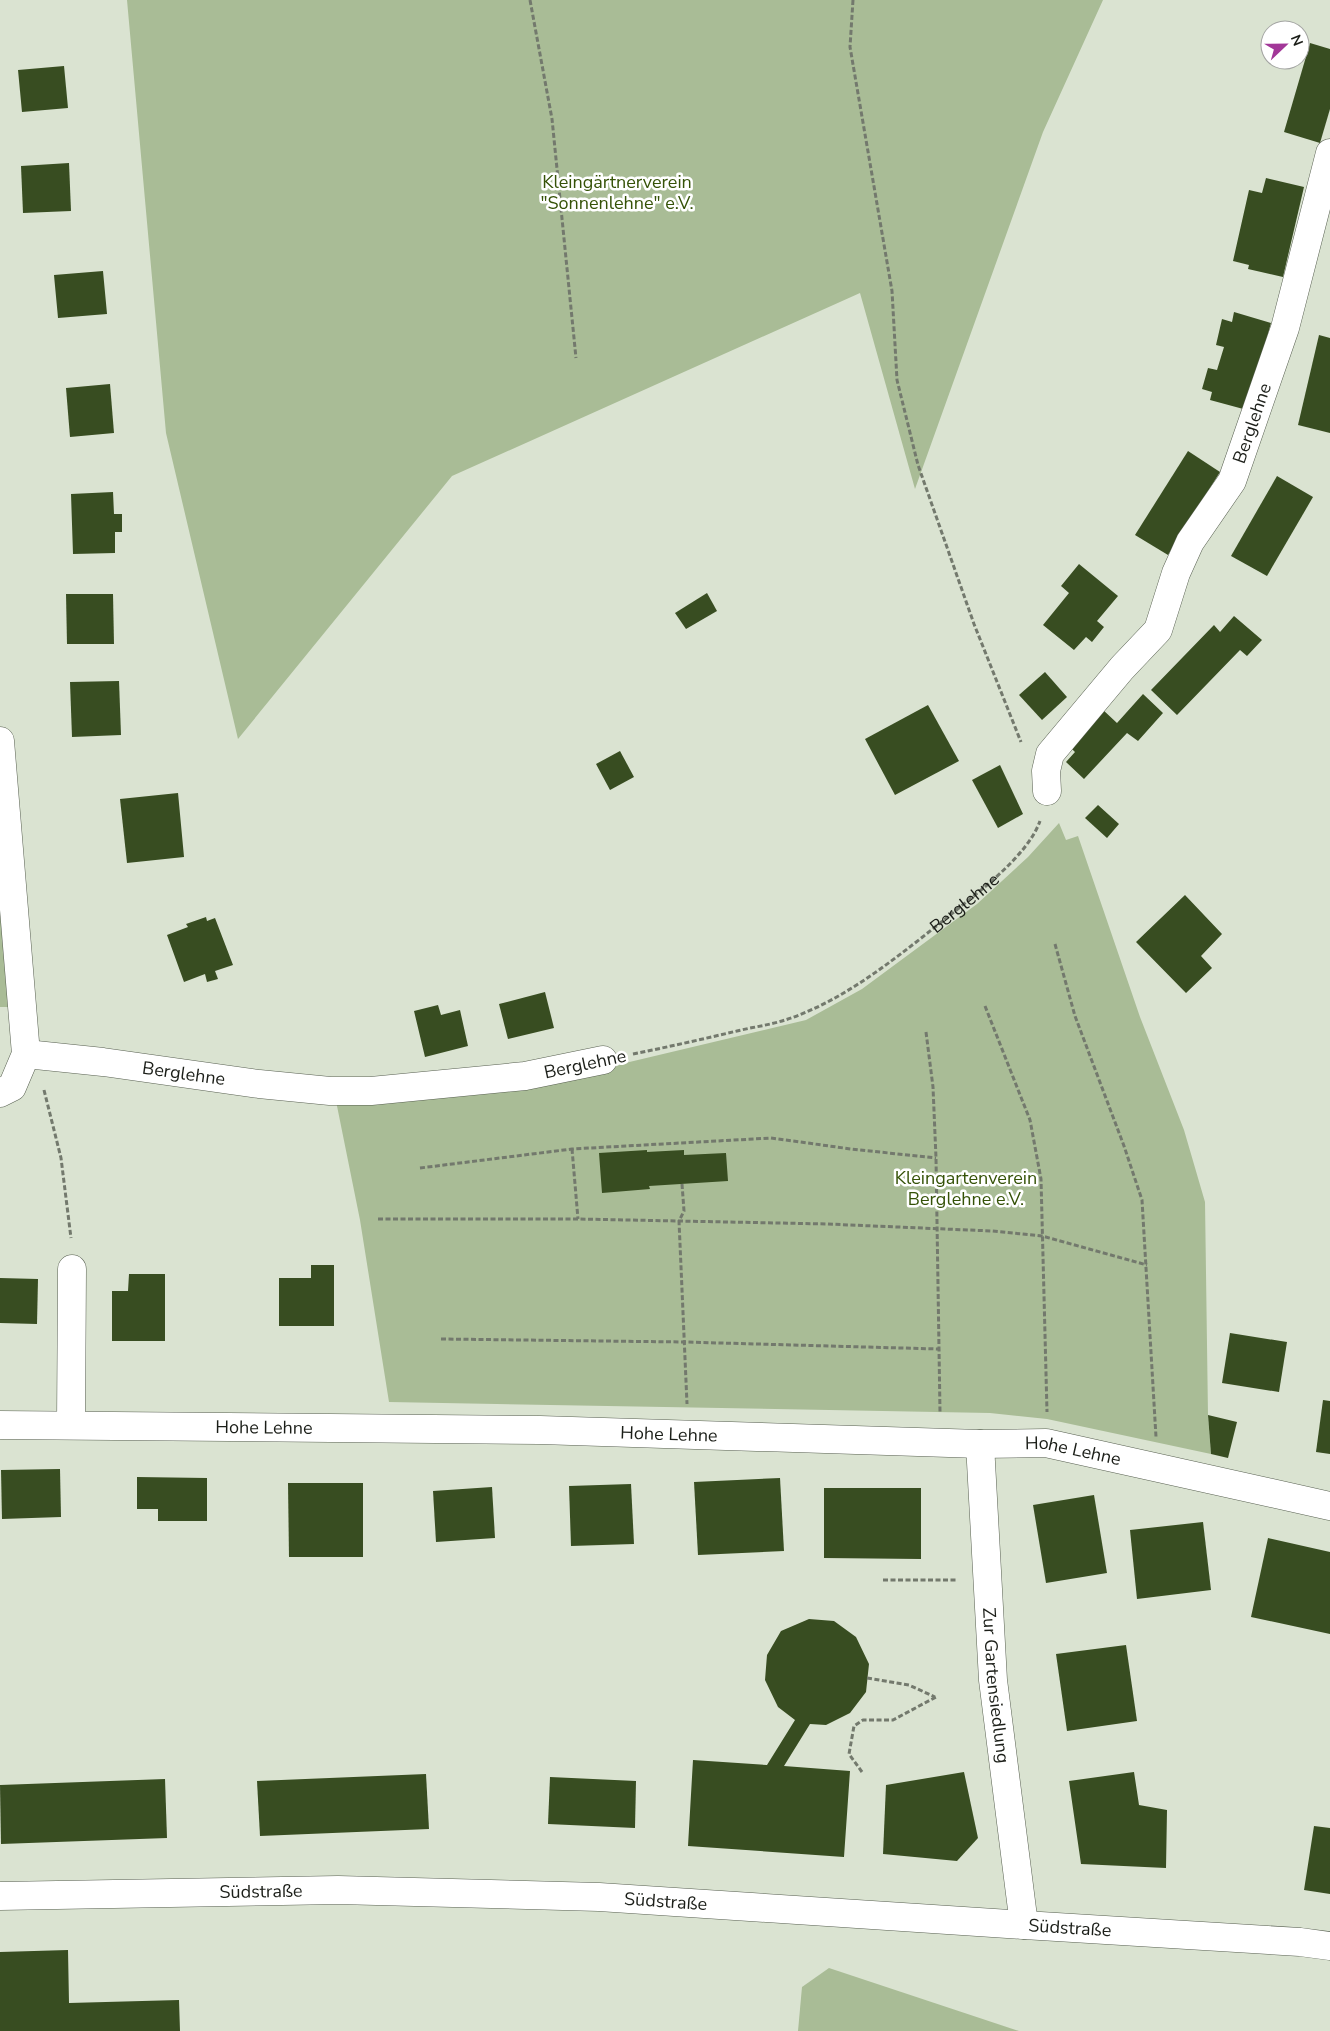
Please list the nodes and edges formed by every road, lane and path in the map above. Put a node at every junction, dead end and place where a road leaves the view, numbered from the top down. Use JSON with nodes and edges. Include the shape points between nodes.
{"nodes":[{"id":1,"x":530,"y":0,"type":"edge"},
{"id":2,"x":853,"y":0,"type":"edge"},
{"id":3,"x":1330,"y":153,"type":"edge"},
{"id":4,"x":576,"y":358,"type":"dead end"},
{"id":5,"x":0,"y":741,"type":"edge"},
{"id":6,"x":1023,"y":746,"type":"dead end"},
{"id":7,"x":1047,"y":791,"type":"joint"},
{"id":8,"x":1055,"y":944,"type":"dead end"},
{"id":9,"x":984,"y":1006,"type":"dead end"},
{"id":10,"x":926,"y":1032,"type":"dead end"},
{"id":11,"x":26,"y":1054,"type":"junction"},
{"id":12,"x":603,"y":1060,"type":"joint"},
{"id":13,"x":0,"y":1093,"type":"edge"},
{"id":14,"x":572,"y":1148,"type":"junction"},
{"id":15,"x":936,"y":1158,"type":"junction"},
{"id":16,"x":420,"y":1168,"type":"dead end"},
{"id":17,"x":682,"y":1184,"type":"dead end"},
{"id":18,"x":378,"y":1219,"type":"dead end"},
{"id":19,"x":578,"y":1219,"type":"junction"},
{"id":20,"x":679,"y":1221,"type":"junction"},
{"id":21,"x":936,"y":1229,"type":"junction"},
{"id":22,"x":1042,"y":1236,"type":"junction"},
{"id":23,"x":1147,"y":1264,"type":"junction"},
{"id":24,"x":72,"y":1269,"type":"joint"},
{"id":25,"x":441,"y":1339,"type":"dead end"},
{"id":26,"x":684,"y":1342,"type":"junction"},
{"id":27,"x":938,"y":1350,"type":"junction"},
{"id":28,"x":687,"y":1408,"type":"dead end"},
{"id":29,"x":940,"y":1411,"type":"dead end"},
{"id":30,"x":1048,"y":1419,"type":"dead end"},
{"id":31,"x":0,"y":1425,"type":"edge"},
{"id":32,"x":71,"y":1426,"type":"junction"},
{"id":33,"x":1157,"y":1443,"type":"dead end"},
{"id":34,"x":980,"y":1444,"type":"junction"},
{"id":35,"x":1330,"y":1506,"type":"edge"},
{"id":36,"x":883,"y":1580,"type":"dead end"},
{"id":37,"x":987,"y":1580,"type":"junction"},
{"id":38,"x":867,"y":1678,"type":"dead end"},
{"id":39,"x":862,"y":1772,"type":"dead end"},
{"id":40,"x":0,"y":1896,"type":"edge"},
{"id":41,"x":1024,"y":1925,"type":"junction"},
{"id":42,"x":1330,"y":1946,"type":"edge"}],
"edges":[{"from":1,"to":4,"type":"path","via":[[552,119]]},
{"from":2,"to":6,"type":"path","via":[[850,48],[892,291],[897,380],[918,465],[974,624]]},
{"from":3,"to":7,"type":"street","name":"Berglehne","via":[[1285,328],[1232,481],[1190,542],[1176,573],[1158,630],[1050,754],[1046,771]]},
{"from":5,"to":11,"type":"street"},
{"from":7,"to":12,"type":"path","name":"Berglehne","via":[[1039,823],[1025,846],[990,882],[913,945],[855,985],[786,1020],[688,1044]]},
{"from":8,"to":23,"type":"path","via":[[1075,1016],[1142,1200]]},
{"from":9,"to":22,"type":"path","via":[[1030,1120],[1041,1179]]},
{"from":10,"to":15,"type":"path","via":[[933,1087]]},
{"from":11,"to":12,"type":"street","name":"Berglehne","via":[[330,1091],[526,1076]]},
{"from":11,"to":13,"type":"street","via":[[12,1086]]},
{"from":11,"to":24,"type":"path","via":[[43,1084],[61,1158]]},
{"from":14,"to":15,"type":"path","via":[[771,1138]]},
{"from":14,"to":16,"type":"path"},
{"from":14,"to":19,"type":"path"},
{"from":15,"to":21,"type":"path"},
{"from":17,"to":20,"type":"path","via":[[684,1211]]},
{"from":18,"to":19,"type":"path"},
{"from":19,"to":20,"type":"path"},
{"from":20,"to":21,"type":"path"},
{"from":20,"to":26,"type":"path"},
{"from":21,"to":22,"type":"path"},
{"from":21,"to":27,"type":"path"},
{"from":22,"to":23,"type":"path"},
{"from":22,"to":30,"type":"path"},
{"from":23,"to":33,"type":"path"},
{"from":24,"to":32,"type":"street"},
{"from":25,"to":26,"type":"path"},
{"from":26,"to":27,"type":"path"},
{"from":26,"to":28,"type":"path"},
{"from":27,"to":29,"type":"path"},
{"from":31,"to":32,"type":"street","name":"Hohe Lehne"},
{"from":32,"to":34,"type":"street","name":"Hohe Lehne","via":[[540,1430]]},
{"from":34,"to":35,"type":"street","name":"Hohe Lehne","via":[[1046,1443]]},
{"from":34,"to":37,"type":"street","name":"Zur Gartensiedlung"},
{"from":36,"to":37,"type":"path"},
{"from":37,"to":41,"type":"street","name":"Zur Gartensiedlung","via":[[994,1688]]},
{"from":38,"to":39,"type":"path","via":[[909,1685],[936,1697],[892,1720],[863,1720],[854,1726],[849,1754]]},
{"from":40,"to":41,"type":"street","name":"Südstraße","via":[[338,1890],[599,1896]]},
{"from":41,"to":42,"type":"street","name":"Südstraße"}]}
